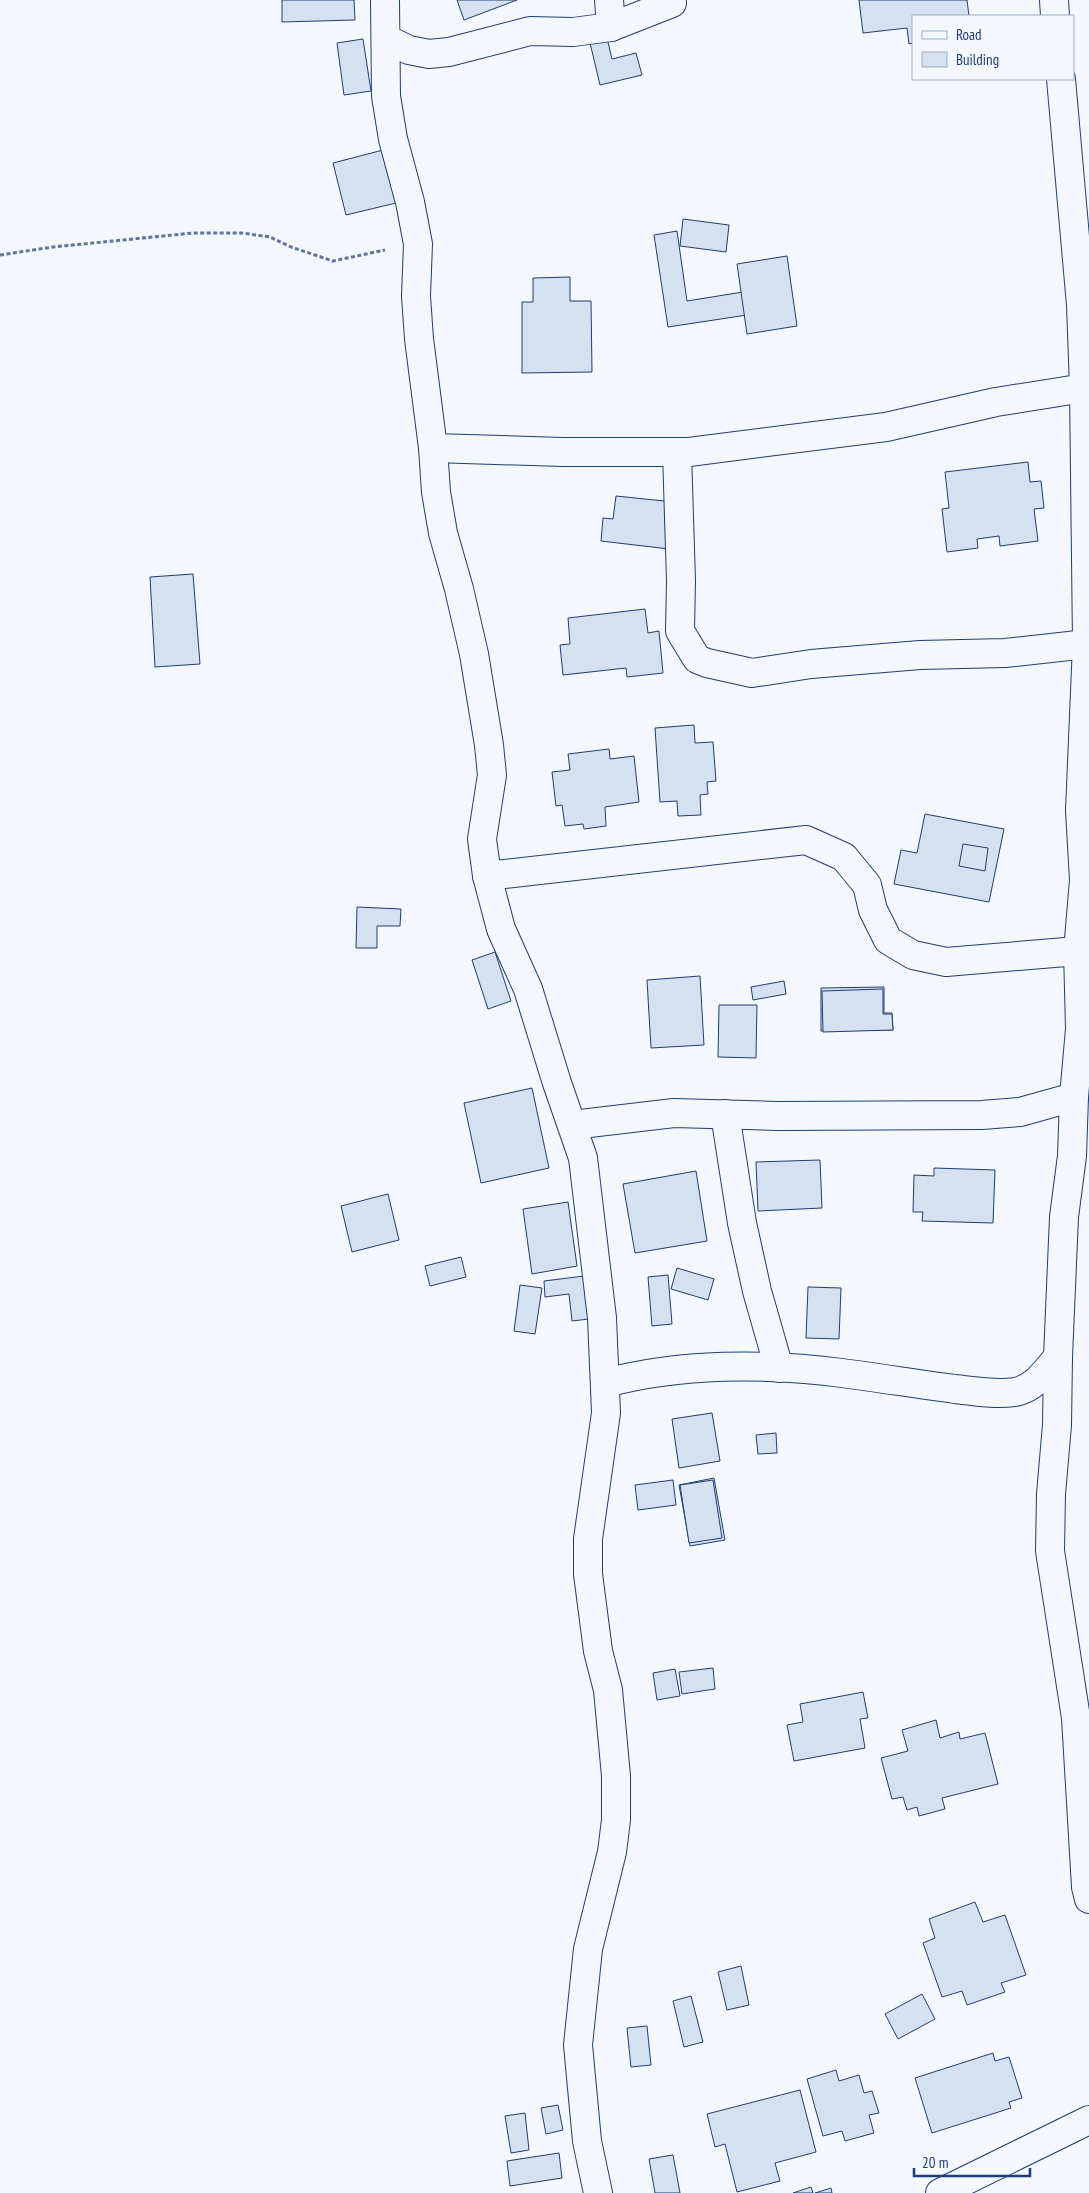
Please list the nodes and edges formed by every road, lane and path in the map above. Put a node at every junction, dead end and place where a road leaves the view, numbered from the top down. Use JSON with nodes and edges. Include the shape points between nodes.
{"nodes":[{"id":1,"x":386,"y":0,"type":"edge"},
{"id":2,"x":608,"y":0,"type":"edge"},
{"id":3,"x":1054,"y":0,"type":"edge"},
{"id":4,"x":672,"y":3,"type":"dead end"},
{"id":5,"x":1055,"y":15,"type":"edge"},
{"id":6,"x":611,"y":27,"type":"junction"},
{"id":7,"x":386,"y":40,"type":"junction"},
{"id":8,"x":1061,"y":80,"type":"edge"},
{"id":9,"x":418,"y":244,"type":"junction"},
{"id":10,"x":0,"y":255,"type":"edge"},
{"id":11,"x":1084,"y":388,"type":"junction"},
{"id":12,"x":433,"y":448,"type":"junction"},
{"id":13,"x":677,"y":452,"type":"junction"},
{"id":14,"x":1087,"y":644,"type":"junction"},
{"id":15,"x":487,"y":876,"type":"junction"},
{"id":16,"x":1078,"y":951,"type":"junction"},
{"id":17,"x":1074,"y":1098,"type":"junction"},
{"id":18,"x":725,"y":1114,"type":"junction"},
{"id":19,"x":572,"y":1125,"type":"junction"},
{"id":20,"x":1058,"y":1358,"type":"junction"},
{"id":21,"x":779,"y":1368,"type":"junction"},
{"id":22,"x":606,"y":1383,"type":"junction"},
{"id":23,"x":1089,"y":1899,"type":"edge"},
{"id":24,"x":1089,"y":2120,"type":"edge"},
{"id":25,"x":598,"y":2193,"type":"edge"},
{"id":26,"x":940,"y":2193,"type":"edge"}],
"edges":[{"from":1,"to":7,"type":"street"},
{"from":2,"to":6,"type":"street"},
{"from":3,"to":5,"type":"street"},
{"from":4,"to":6,"type":"street"},
{"from":6,"to":7,"type":"street","via":[[573,32],[530,31],[429,54]]},
{"from":7,"to":9,"type":"street","via":[[386,96]]},
{"from":8,"to":11,"type":"street","via":[[1075,231]]},
{"from":9,"to":10,"type":"path","via":[[333,261],[270,237],[242,233],[193,233]]},
{"from":9,"to":12,"type":"street","via":[[416,296],[419,339]]},
{"from":11,"to":13,"type":"street","via":[[996,402],[886,427]]},
{"from":11,"to":14,"type":"street"},
{"from":12,"to":13,"type":"street"},
{"from":12,"to":15,"type":"street","via":[[443,533],[474,654],[489,745],[492,775],[482,839]]},
{"from":13,"to":14,"type":"street","via":[[680,631],[697,659],[752,672],[890,657],[1005,653]]},
{"from":14,"to":16,"type":"street","via":[[1080,811],[1084,880]]},
{"from":15,"to":16,"type":"street","via":[[806,840],[844,858],[867,885],[873,910],[888,940],[913,955],[946,962]]},
{"from":15,"to":19,"type":"street","via":[[501,929],[528,989]]},
{"from":16,"to":17,"type":"street","via":[[1080,1029]]},
{"from":17,"to":18,"type":"street","via":[[1020,1112],[982,1115]]},
{"from":17,"to":20,"type":"street","via":[[1072,1156],[1064,1217]]},
{"from":18,"to":19,"type":"street","via":[[674,1112]]},
{"from":18,"to":21,"type":"street","via":[[742,1223]]},
{"from":19,"to":22,"type":"street","via":[[583,1158],[602,1318]]},
{"from":20,"to":21,"type":"street","via":[[1035,1384],[1016,1392],[991,1393],[843,1373]]},
{"from":20,"to":23,"type":"street","via":[[1050,1551],[1076,1718]]},
{"from":21,"to":22,"type":"street","via":[[681,1370],[634,1375]]},
{"from":22,"to":25,"type":"street","via":[[606,1413],[588,1539],[588,1574],[598,1651],[608,1690],[616,1776],[616,1820],[612,1852],[588,1949],[578,2044],[587,2141]]},
{"from":24,"to":26,"type":"street"}]}
